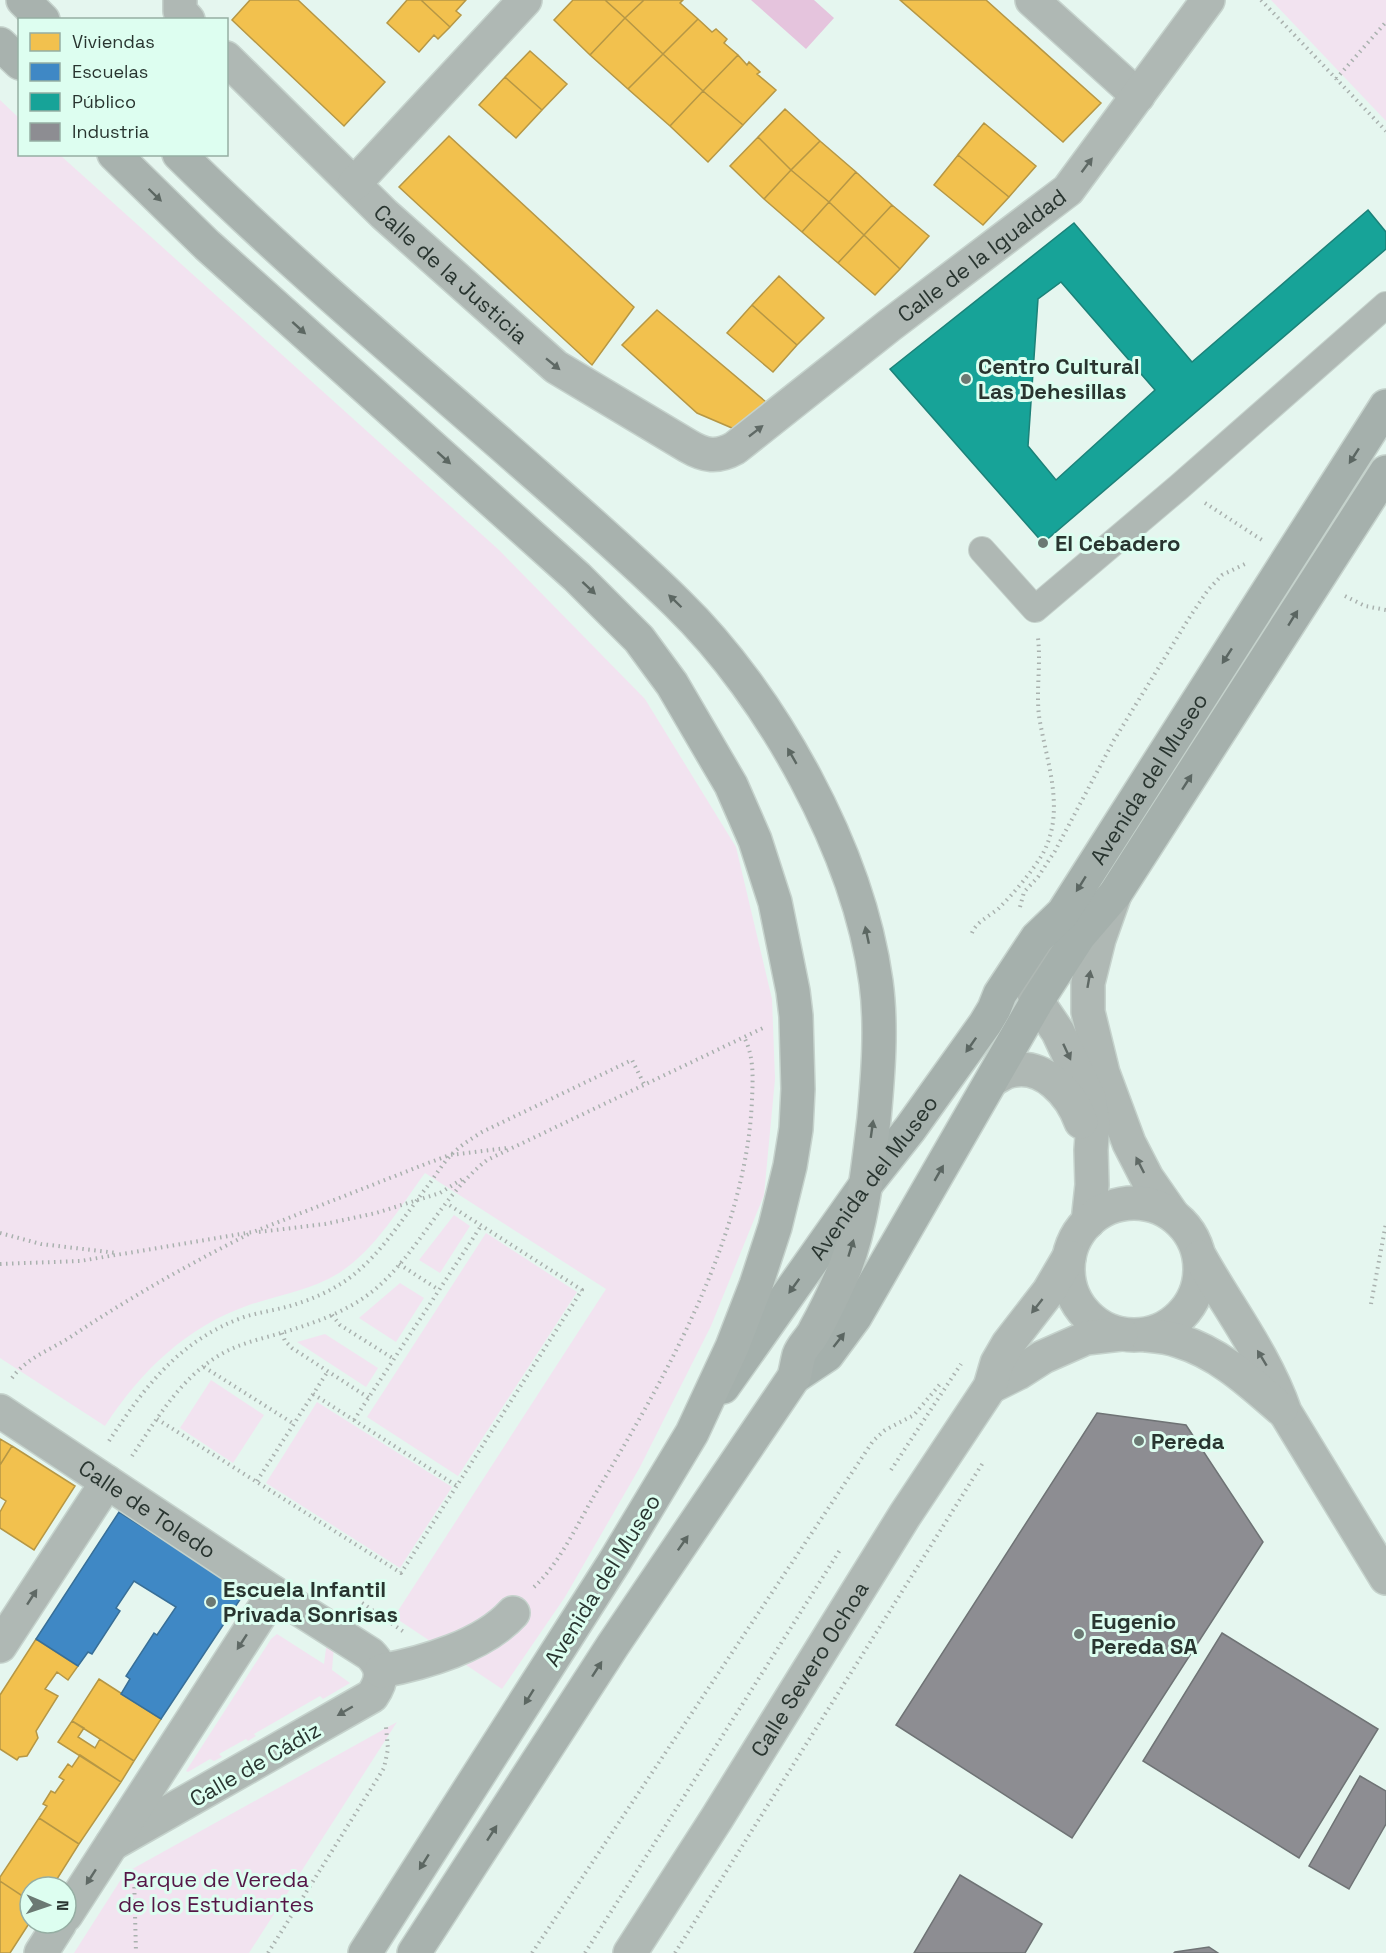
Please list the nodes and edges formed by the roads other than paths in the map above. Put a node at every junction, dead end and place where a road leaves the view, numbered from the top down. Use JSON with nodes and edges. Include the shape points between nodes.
{"nodes":[{"id":1,"x":23,"y":0,"type":"edge"},
{"id":2,"x":525,"y":0,"type":"edge"},
{"id":3,"x":1032,"y":0,"type":"edge"},
{"id":4,"x":1208,"y":0,"type":"edge"},
{"id":5,"x":41,"y":18,"type":"edge"},
{"id":6,"x":0,"y":44,"type":"edge"},
{"id":7,"x":228,"y":60,"type":"edge"},
{"id":8,"x":18,"y":61,"type":"edge"},
{"id":9,"x":1138,"y":96,"type":"junction"},
{"id":10,"x":116,"y":156,"type":"edge"},
{"id":11,"x":181,"y":156,"type":"edge"},
{"id":12,"x":354,"y":184,"type":"junction"},
{"id":13,"x":1386,"y":305,"type":"edge"},
{"id":14,"x":1386,"y":406,"type":"edge"},
{"id":15,"x":705,"y":454,"type":"joint"},
{"id":16,"x":1386,"y":472,"type":"edge"},
{"id":17,"x":981,"y":549,"type":"dead end"},
{"id":18,"x":1115,"y":894,"type":"junction"},
{"id":19,"x":1063,"y":913,"type":"junction"},
{"id":20,"x":1037,"y":1001,"type":"junction"},
{"id":21,"x":993,"y":1079,"type":"junction"},
{"id":22,"x":1091,"y":1150,"type":"junction"},
{"id":23,"x":864,"y":1187,"type":"junction"},
{"id":24,"x":1172,"y":1214,"type":"junction"},
{"id":25,"x":1088,"y":1222,"type":"junction"},
{"id":26,"x":1069,"y":1257,"type":"junction"},
{"id":27,"x":1200,"y":1257,"type":"junction"},
{"id":28,"x":1134,"y":1335,"type":"junction"},
{"id":29,"x":794,"y":1377,"type":"junction"},
{"id":30,"x":990,"y":1387,"type":"junction"},
{"id":31,"x":0,"y":1411,"type":"edge"},
{"id":32,"x":1285,"y":1412,"type":"junction"},
{"id":33,"x":692,"y":1432,"type":"junction"},
{"id":34,"x":107,"y":1482,"type":"junction"},
{"id":35,"x":1386,"y":1578,"type":"edge"},
{"id":36,"x":274,"y":1593,"type":"junction"},
{"id":37,"x":521,"y":1602,"type":"road end"},
{"id":38,"x":0,"y":1646,"type":"edge"},
{"id":39,"x":381,"y":1671,"type":"junction"},
{"id":40,"x":112,"y":1844,"type":"junction"},
{"id":41,"x":78,"y":1896,"type":"edge"},
{"id":42,"x":52,"y":1935,"type":"edge"},
{"id":43,"x":41,"y":1953,"type":"edge"},
{"id":44,"x":365,"y":1953,"type":"edge"},
{"id":45,"x":414,"y":1953,"type":"edge"},
{"id":46,"x":630,"y":1953,"type":"edge"}],
"edges":[{"from":1,"to":5,"type":"highway"},
{"from":2,"to":12,"type":"street"},
{"from":3,"to":9,"type":"street"},
{"from":4,"to":9,"type":"street","name":"Calle de la Igualdad"},
{"from":6,"to":8,"type":"highway"},
{"from":7,"to":12,"type":"street","name":"Calle de la Justicia"},
{"from":15,"to":9,"type":"street","name":"Calle de la Igualdad","one_way":true,"via":[[719,455],[735,448],[1068,190]]},
{"from":10,"to":33,"type":"highway","one_way":true,"via":[[207,245],[603,601],[639,639],[672,684],[731,785],[755,840],[775,902],[793,991],[796,1129],[775,1227],[756,1285]]},
{"from":23,"to":11,"type":"highway","one_way":true,"via":[[874,1116],[878,1017],[876,983],[864,924],[837,842],[768,716],[727,658],[679,604],[242,217]]},
{"from":12,"to":15,"type":"street","name":"Calle de la Justicia","one_way":true,"via":[[556,367]]},
{"from":13,"to":17,"type":"street","via":[[1035,609]]},
{"from":14,"to":19,"type":"main road","name":"Avenida del Museo","one_way":true},
{"from":18,"to":16,"type":"main road","name":"Avenida del Museo","one_way":true},
{"from":18,"to":20,"type":"main road","name":"Avenida del Museo","via":[[1079,936]]},
{"from":24,"to":18,"type":"street","one_way":true,"via":[[1129,1143],[1103,1073],[1088,1012],[1088,983]]},
{"from":19,"to":20,"type":"street","via":[[1032,980]]},
{"from":19,"to":23,"type":"main road","name":"Avenida del Museo","one_way":true,"via":[[1037,938],[985,1024]]},
{"from":20,"to":21,"type":"main road","name":"Avenida del Museo"},
{"from":20,"to":22,"type":"street","one_way":true,"via":[[1058,1032],[1089,1098],[1093,1123]]},
{"from":21,"to":22,"type":"street","via":[[1009,1071],[1023,1070],[1053,1081],[1066,1092],[1078,1112]]},
{"from":29,"to":21,"type":"main road","name":"Avenida del Museo","one_way":true,"via":[[827,1355],[843,1336]]},
{"from":22,"to":25,"type":"street"},
{"from":29,"to":23,"type":"highway","one_way":true,"via":[[800,1351],[814,1334],[846,1264]]},
{"from":23,"to":33,"type":"main road","name":"Avenida del Museo","one_way":true},
{"from":24,"to":25,"type":"street","via":[[1151,1205],[1128,1203],[1106,1209]]},
{"from":24,"to":27,"type":"street","via":[[1187,1229]]},
{"from":25,"to":26,"type":"street","via":[[1079,1232]]},
{"from":26,"to":28,"type":"street","via":[[1068,1278],[1085,1315],[1102,1328]]},
{"from":26,"to":30,"type":"street","name":"Calle Severo Ochoa","one_way":true,"via":[[1049,1291],[1008,1344]]},
{"from":27,"to":28,"type":"street","via":[[1196,1292],[1185,1312],[1168,1327]]},
{"from":32,"to":27,"type":"street","one_way":true,"via":[[1264,1361]]},
{"from":28,"to":30,"type":"street","via":[[1086,1338]]},
{"from":28,"to":32,"type":"street","via":[[1177,1340],[1205,1351],[1247,1379]]},
{"from":45,"to":29,"type":"highway","name":"Avenida del Museo","one_way":true,"via":[[613,1645]]},
{"from":30,"to":46,"type":"street","name":"Calle Severo Ochoa","via":[[905,1515]]},
{"from":31,"to":34,"type":"street","name":"Calle de Toledo"},
{"from":32,"to":35,"type":"street"},
{"from":33,"to":44,"type":"highway","name":"Avenida del Museo","one_way":true,"via":[[609,1571]]},
{"from":34,"to":36,"type":"street","name":"Calle de Toledo"},
{"from":38,"to":34,"type":"street","one_way":true},
{"from":36,"to":39,"type":"street","name":"Calle de Toledo","via":[[370,1654]]},
{"from":36,"to":40,"type":"street","name":"Calle de Cádiz","one_way":true},
{"from":37,"to":39,"type":"street","via":[[499,1625],[456,1649]]},
{"from":39,"to":40,"type":"street","name":"Calle de Cádiz","one_way":true,"via":[[381,1680],[372,1696]]},
{"from":40,"to":41,"type":"street","name":"Calle de Cádiz","one_way":true},
{"from":42,"to":43,"type":"street"}]}
